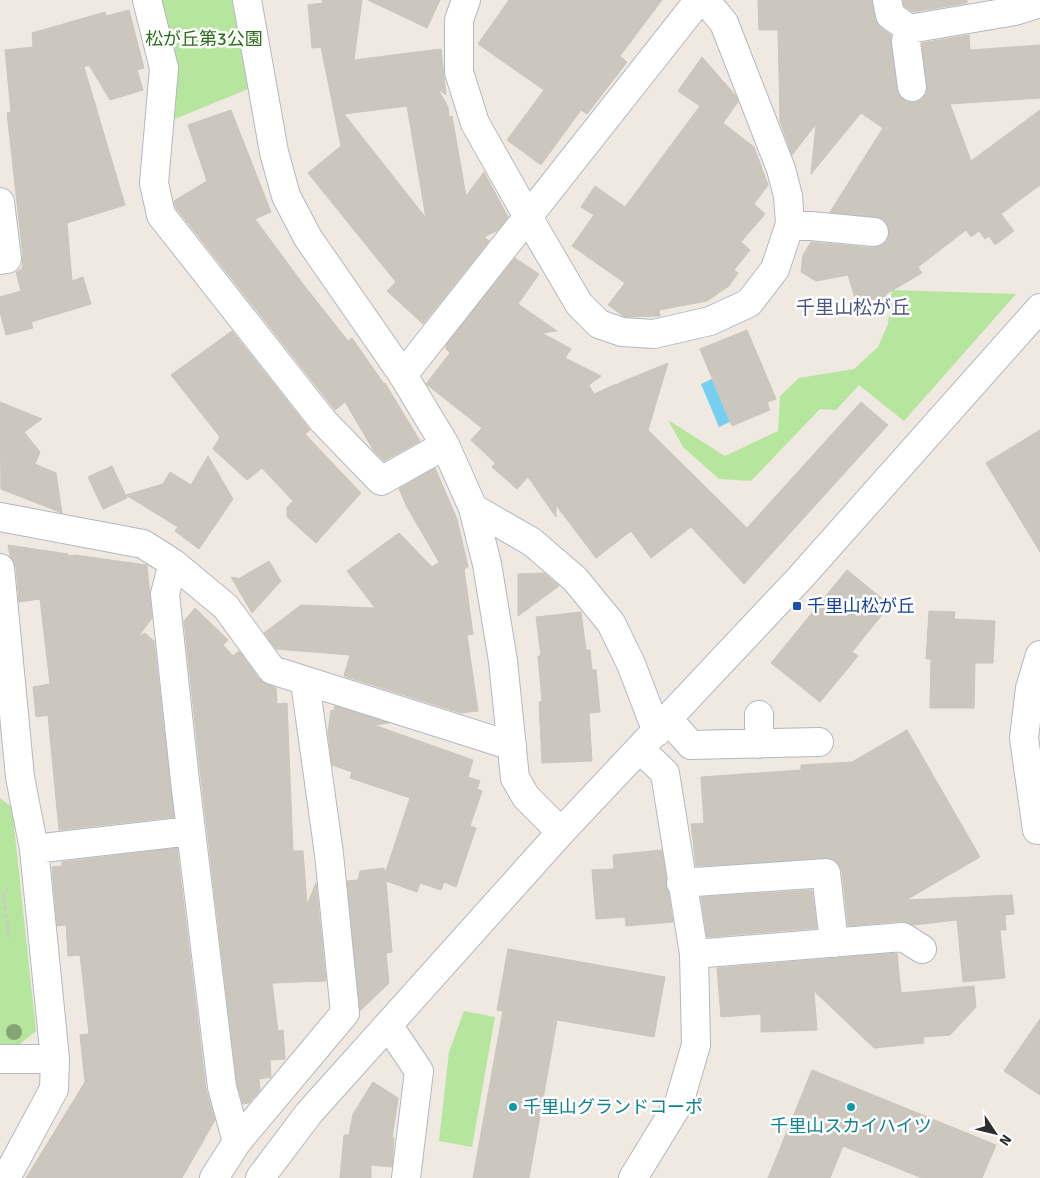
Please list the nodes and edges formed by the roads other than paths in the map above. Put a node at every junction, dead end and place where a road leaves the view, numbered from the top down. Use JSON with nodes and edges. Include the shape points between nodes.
{"nodes":[{"id":1,"x":148,"y":0,"type":"edge"},
{"id":2,"x":247,"y":0,"type":"edge"},
{"id":3,"x":466,"y":0,"type":"edge"},
{"id":4,"x":699,"y":0,"type":"edge"},
{"id":5,"x":705,"y":0,"type":"edge"},
{"id":6,"x":887,"y":0,"type":"edge"},
{"id":7,"x":1040,"y":3,"type":"edge"},
{"id":8,"x":908,"y":29,"type":"junction"},
{"id":9,"x":912,"y":87,"type":"dead end"},
{"id":10,"x":0,"y":202,"type":"edge"},
{"id":11,"x":528,"y":216,"type":"junction"},
{"id":12,"x":790,"y":224,"type":"junction"},
{"id":13,"x":874,"y":232,"type":"dead end"},
{"id":14,"x":0,"y":260,"type":"edge"},
{"id":15,"x":1040,"y":308,"type":"edge"},
{"id":16,"x":403,"y":375,"type":"junction"},
{"id":17,"x":446,"y":445,"type":"junction"},
{"id":18,"x":473,"y":508,"type":"junction"},
{"id":19,"x":0,"y":517,"type":"edge"},
{"id":20,"x":173,"y":563,"type":"junction"},
{"id":21,"x":0,"y":568,"type":"edge"},
{"id":22,"x":1040,"y":655,"type":"edge"},
{"id":23,"x":305,"y":682,"type":"junction"},
{"id":24,"x":759,"y":715,"type":"dead end"},
{"id":25,"x":655,"y":734,"type":"junction"},
{"id":26,"x":819,"y":742,"type":"dead end"},
{"id":27,"x":759,"y":744,"type":"junction"},
{"id":28,"x":512,"y":746,"type":"junction"},
{"id":29,"x":10,"y":779,"type":"edge"},
{"id":30,"x":1037,"y":830,"type":"dead end"},
{"id":31,"x":191,"y":831,"type":"junction"},
{"id":32,"x":561,"y":832,"type":"junction"},
{"id":33,"x":34,"y":849,"type":"junction"},
{"id":34,"x":681,"y":883,"type":"junction"},
{"id":35,"x":834,"y":943,"type":"junction"},
{"id":36,"x":922,"y":949,"type":"dead end"},
{"id":37,"x":694,"y":954,"type":"junction"},
{"id":38,"x":388,"y":1025,"type":"junction"},
{"id":39,"x":0,"y":1059,"type":"edge"},
{"id":40,"x":55,"y":1059,"type":"junction"},
{"id":41,"x":237,"y":1142,"type":"junction"},
{"id":42,"x":6,"y":1178,"type":"edge"},
{"id":43,"x":214,"y":1178,"type":"edge"},
{"id":44,"x":260,"y":1178,"type":"edge"},
{"id":45,"x":406,"y":1178,"type":"edge"},
{"id":46,"x":633,"y":1178,"type":"edge"}],
"edges":[{"from":1,"to":17,"type":"street","via":[[164,68],[154,182],[161,215],[323,421],[381,481]]},
{"from":2,"to":16,"type":"street","via":[[274,152],[286,196],[308,238]]},
{"from":3,"to":11,"type":"street","via":[[459,20],[459,72],[476,123]]},
{"from":4,"to":11,"type":"street"},
{"from":5,"to":12,"type":"street","via":[[724,23],[781,169],[788,196]]},
{"from":6,"to":8,"type":"street","via":[[890,15]]},
{"from":7,"to":8,"type":"street","via":[[1015,11]]},
{"from":8,"to":9,"type":"street","via":[[906,42]]},
{"from":10,"to":14,"type":"street","via":[[7,259]]},
{"from":11,"to":12,"type":"street","via":[[579,304],[599,324],[622,332],[654,334],[710,321],[749,303],[775,269]]},
{"from":11,"to":16,"type":"street"},
{"from":12,"to":13,"type":"street"},
{"from":15,"to":25,"type":"street","via":[[800,578]]},
{"from":16,"to":17,"type":"street"},
{"from":17,"to":18,"type":"street"},
{"from":18,"to":25,"type":"street","via":[[532,542],[575,579],[610,623],[631,664]]},
{"from":18,"to":28,"type":"street","via":[[489,574]]},
{"from":19,"to":20,"type":"street","via":[[143,544]]},
{"from":20,"to":23,"type":"street","via":[[226,608],[272,670]]},
{"from":20,"to":31,"type":"street","via":[[165,594]]},
{"from":21,"to":29,"type":"street"},
{"from":22,"to":30,"type":"street","via":[[1030,688],[1024,738]]},
{"from":23,"to":28,"type":"street"},
{"from":23,"to":41,"type":"street","via":[[329,854],[345,1014]]},
{"from":24,"to":27,"type":"street"},
{"from":25,"to":27,"type":"street","via":[[691,745]]},
{"from":25,"to":32,"type":"street"},
{"from":25,"to":34,"type":"street","via":[[665,773]]},
{"from":26,"to":27,"type":"street"},
{"from":28,"to":32,"type":"street","via":[[515,778],[526,797]]},
{"from":29,"to":33,"type":"street"},
{"from":31,"to":33,"type":"street"},
{"from":31,"to":41,"type":"street","via":[[222,1088]]},
{"from":32,"to":38,"type":"street"},
{"from":33,"to":40,"type":"street"},
{"from":34,"to":35,"type":"street","via":[[826,873]]},
{"from":34,"to":37,"type":"street"},
{"from":35,"to":36,"type":"street","via":[[903,937]]},
{"from":35,"to":37,"type":"street"},
{"from":37,"to":46,"type":"street","via":[[696,1045],[679,1103]]},
{"from":38,"to":44,"type":"street","via":[[309,1113]]},
{"from":38,"to":45,"type":"street","via":[[419,1071]]},
{"from":39,"to":40,"type":"street"},
{"from":40,"to":42,"type":"street","via":[[54,1089]]},
{"from":41,"to":43,"type":"street"}]}
